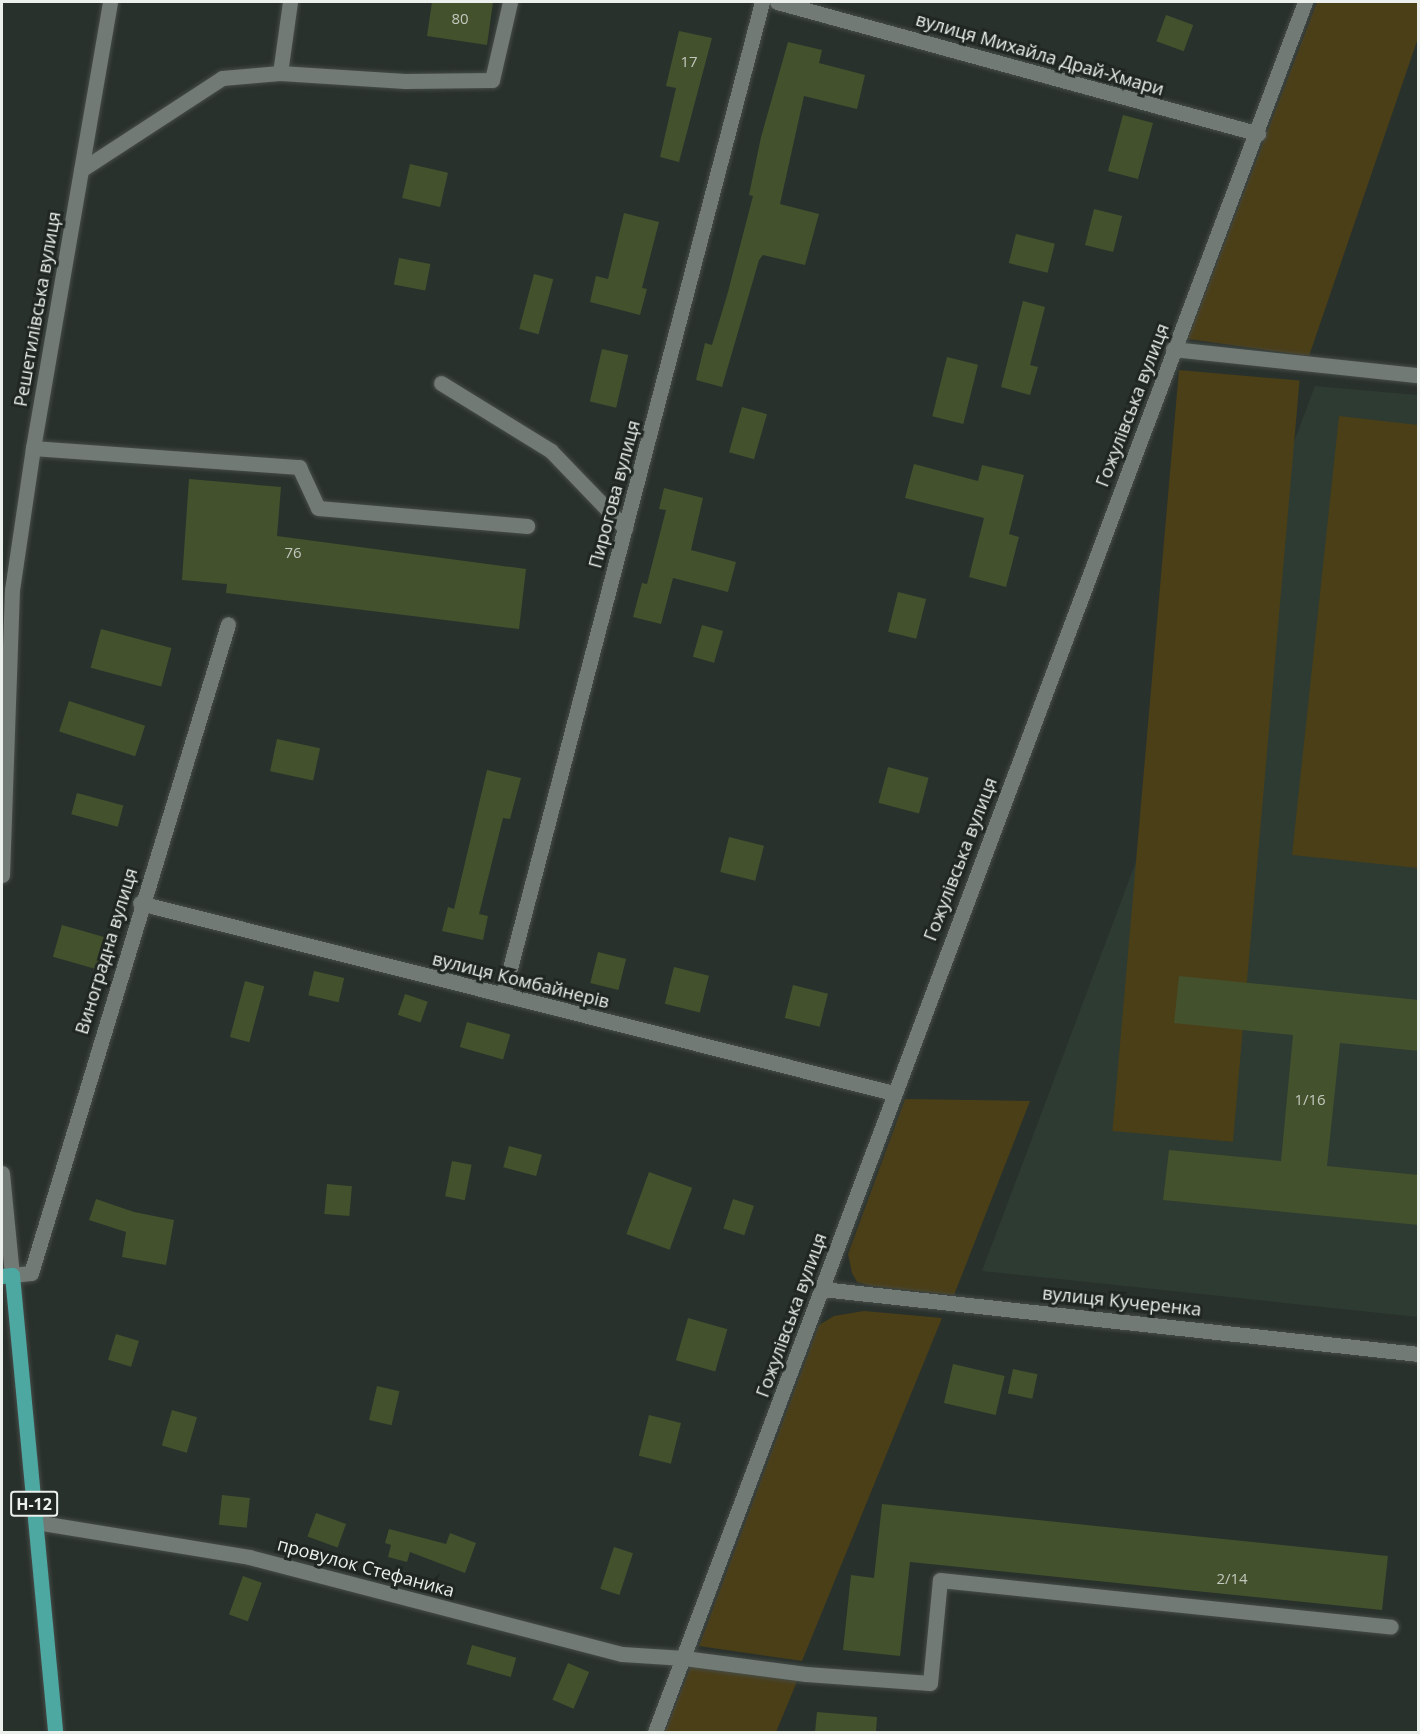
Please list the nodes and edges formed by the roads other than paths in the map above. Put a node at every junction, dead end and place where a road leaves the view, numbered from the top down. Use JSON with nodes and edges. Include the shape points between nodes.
{"nodes":[{"id":1,"x":110,"y":2,"type":"edge"},
{"id":2,"x":290,"y":2,"type":"edge"},
{"id":3,"x":510,"y":2,"type":"edge"},
{"id":4,"x":762,"y":2,"type":"edge"},
{"id":5,"x":777,"y":2,"type":"edge"},
{"id":6,"x":1305,"y":2,"type":"edge"},
{"id":7,"x":280,"y":73,"type":"junction"},
{"id":8,"x":1258,"y":134,"type":"junction"},
{"id":9,"x":81,"y":170,"type":"junction"},
{"id":10,"x":1173,"y":349,"type":"junction"},
{"id":11,"x":1419,"y":375,"type":"edge"},
{"id":12,"x":441,"y":383,"type":"dead end"},
{"id":13,"x":33,"y":448,"type":"junction"},
{"id":14,"x":527,"y":526,"type":"dead end"},
{"id":15,"x":625,"y":528,"type":"junction"},
{"id":16,"x":228,"y":624,"type":"dead end"},
{"id":17,"x":2,"y":849,"type":"edge"},
{"id":18,"x":2,"y":875,"type":"edge"},
{"id":19,"x":140,"y":903,"type":"junction"},
{"id":20,"x":503,"y":995,"type":"junction"},
{"id":21,"x":893,"y":1093,"type":"junction"},
{"id":22,"x":2,"y":1173,"type":"edge"},
{"id":23,"x":7,"y":1275,"type":"edge"},
{"id":24,"x":822,"y":1288,"type":"junction"},
{"id":25,"x":1419,"y":1353,"type":"edge"},
{"id":26,"x":36,"y":1522,"type":"junction"},
{"id":27,"x":1391,"y":1627,"type":"dead end"},
{"id":28,"x":684,"y":1658,"type":"junction"},
{"id":29,"x":55,"y":1732,"type":"edge"},
{"id":30,"x":655,"y":1732,"type":"edge"}],
"edges":[{"from":1,"to":9,"type":"street","name":"Решетилівська вулиця"},
{"from":2,"to":7,"type":"street"},
{"from":3,"to":7,"type":"street","via":[[492,80],[405,81]]},
{"from":4,"to":15,"type":"street","name":"Пирогова вулиця"},
{"from":5,"to":8,"type":"street","name":"вулиця Михайла Драй-Хмари"},
{"from":6,"to":8,"type":"street","name":"Гожулівська вулиця"},
{"from":7,"to":9,"type":"street","via":[[222,78]]},
{"from":8,"to":10,"type":"street","name":"Гожулівська вулиця"},
{"from":9,"to":13,"type":"street","name":"Решетилівська вулиця"},
{"from":10,"to":11,"type":"street"},
{"from":10,"to":21,"type":"street","name":"Гожулівська вулиця"},
{"from":12,"to":15,"type":"street","via":[[551,451]]},
{"from":13,"to":14,"type":"street","via":[[300,467],[318,508]]},
{"from":13,"to":17,"type":"street","name":"Решетилівська вулиця","via":[[12,590]]},
{"from":15,"to":20,"type":"street","name":"Пирогова вулиця"},
{"from":16,"to":19,"type":"street","name":"Виноградна вулиця"},
{"from":17,"to":18,"type":"street","name":"Решетилівська вулиця"},
{"from":19,"to":20,"type":"street","name":"вулиця Комбайнерів"},
{"from":19,"to":23,"type":"street","name":"Виноградна вулиця","via":[[31,1273]]},
{"from":20,"to":21,"type":"street","name":"вулиця Комбайнерів"},
{"from":21,"to":24,"type":"street","name":"Гожулівська вулиця"},
{"from":22,"to":23,"type":"street"},
{"from":23,"to":26,"type":"main road","number":"Н-12"},
{"from":24,"to":25,"type":"street","name":"вулиця Кучеренка"},
{"from":24,"to":28,"type":"street","name":"Гожулівська вулиця"},
{"from":26,"to":28,"type":"street","name":"провулок Стефаника","via":[[249,1557],[622,1654]]},
{"from":26,"to":29,"type":"main road","number":"Н-12"},
{"from":27,"to":28,"type":"street","name":"провулок Стефаника","via":[[940,1580],[930,1683],[806,1674]]},
{"from":28,"to":30,"type":"street","name":"Гожулівська вулиця"}]}
